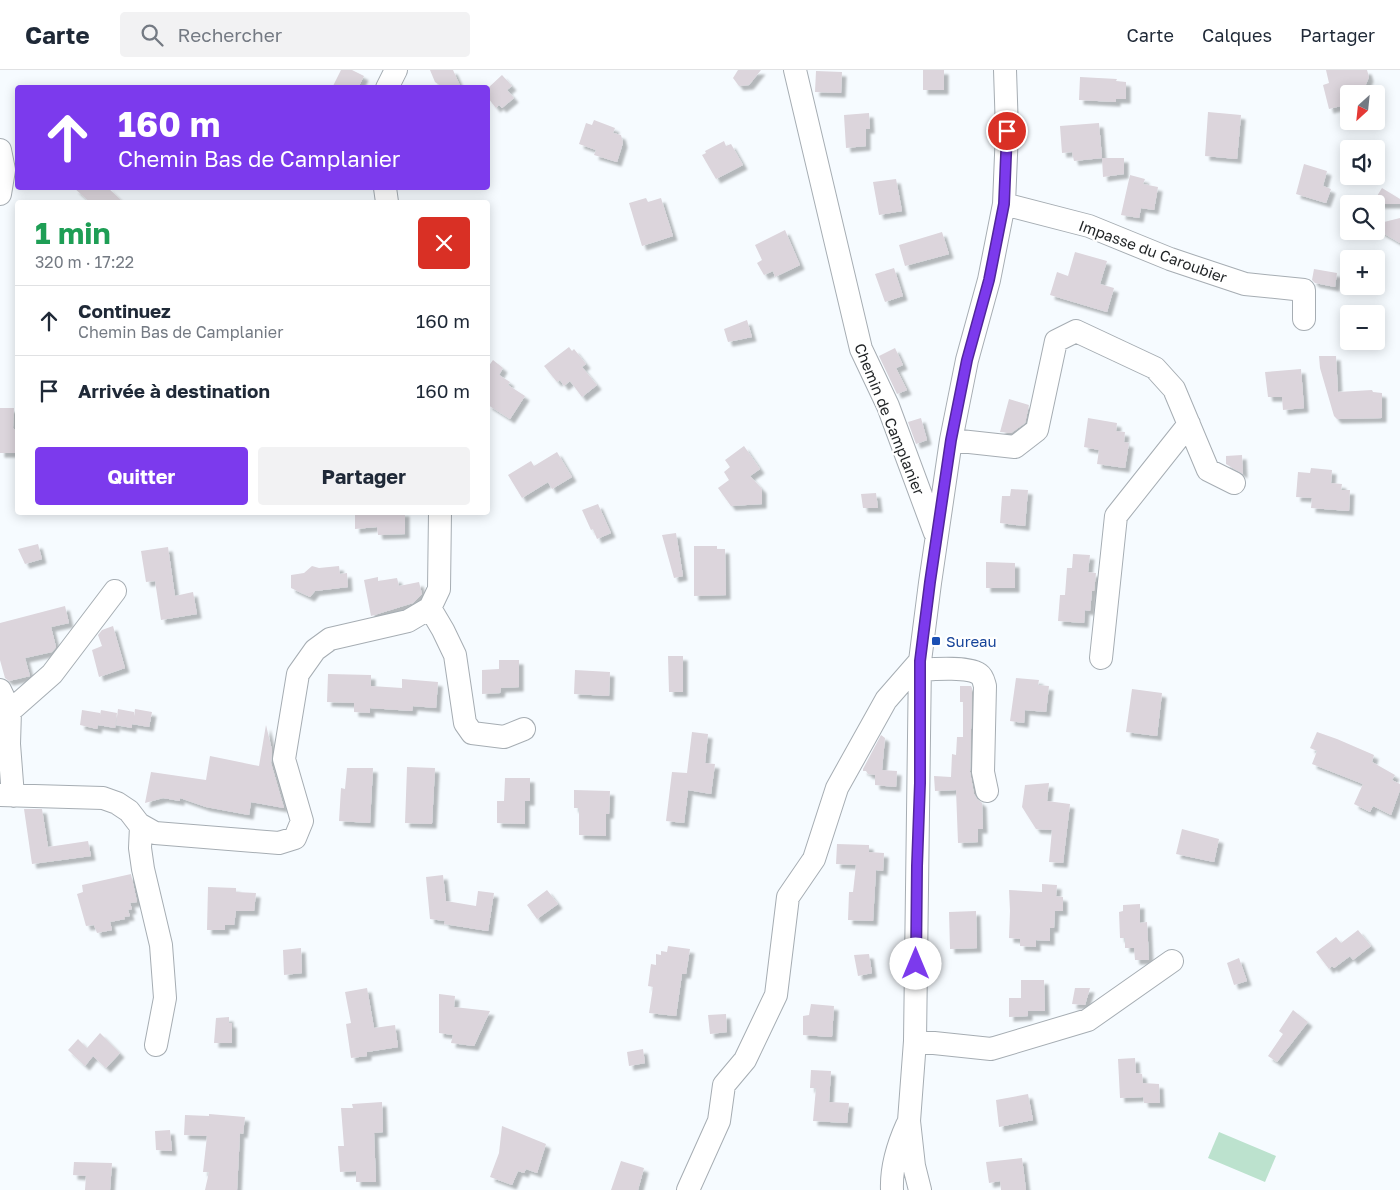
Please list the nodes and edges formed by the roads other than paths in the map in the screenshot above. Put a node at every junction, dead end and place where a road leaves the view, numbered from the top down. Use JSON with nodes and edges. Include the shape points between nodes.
{"nodes":[{"id":1,"x":396,"y":70,"type":"edge"},
{"id":2,"x":794,"y":70,"type":"edge"},
{"id":3,"x":1005,"y":70,"type":"edge"},
{"id":4,"x":388,"y":85,"type":"edge"},
{"id":5,"x":0,"y":150,"type":"edge"},
{"id":6,"x":0,"y":194,"type":"edge"},
{"id":7,"x":1004,"y":204,"type":"junction"},
{"id":8,"x":1304,"y":319,"type":"dead end"},
{"id":9,"x":1189,"y":424,"type":"junction"},
{"id":10,"x":951,"y":440,"type":"junction"},
{"id":11,"x":1234,"y":483,"type":"dead end"},
{"id":12,"x":440,"y":515,"type":"edge"},
{"id":13,"x":936,"y":536,"type":"junction"},
{"id":14,"x":115,"y":591,"type":"dead end"},
{"id":15,"x":430,"y":608,"type":"junction"},
{"id":16,"x":1101,"y":658,"type":"dead end"},
{"id":17,"x":921,"y":666,"type":"junction"},
{"id":18,"x":0,"y":690,"type":"edge"},
{"id":19,"x":10,"y":710,"type":"junction"},
{"id":20,"x":524,"y":729,"type":"dead end"},
{"id":21,"x":987,"y":791,"type":"dead end"},
{"id":22,"x":7,"y":796,"type":"edge"},
{"id":23,"x":141,"y":826,"type":"junction"},
{"id":24,"x":1172,"y":961,"type":"dead end"},
{"id":25,"x":915,"y":1041,"type":"junction"},
{"id":26,"x":156,"y":1045,"type":"dead end"},
{"id":27,"x":909,"y":1121,"type":"junction"},
{"id":28,"x":914,"y":1166,"type":"junction"},
{"id":29,"x":688,"y":1190,"type":"edge"},
{"id":30,"x":892,"y":1190,"type":"edge"},
{"id":31,"x":896,"y":1190,"type":"edge"},
{"id":32,"x":920,"y":1190,"type":"edge"}],
"edges":[{"from":1,"to":4,"type":"street"},
{"from":2,"to":13,"type":"street","name":"Chemin de Camplanier","via":[[860,349],[888,406]]},
{"from":3,"to":7,"type":"street"},
{"from":5,"to":6,"type":"street","via":[[4,170]]},
{"from":7,"to":8,"type":"street","name":"Impasse du Caroubier","via":[[1089,226],[1170,259],[1245,284],[1304,290]]},
{"from":7,"to":10,"type":"street"},
{"from":9,"to":10,"type":"street","via":[[1174,389],[1155,368],[1076,332],[1056,341],[1037,430],[1015,447]]},
{"from":9,"to":11,"type":"street","via":[[1208,470]]},
{"from":9,"to":16,"type":"street","via":[[1116,516]]},
{"from":10,"to":13,"type":"street"},
{"from":12,"to":15,"type":"street","via":[[439,589]]},
{"from":13,"to":17,"type":"street","name":"Chemin de Camplanier"},
{"from":14,"to":19,"type":"street","via":[[52,674]]},
{"from":15,"to":20,"type":"street","via":[[455,655],[465,723],[472,732],[504,737]]},
{"from":15,"to":23,"type":"street","via":[[408,621],[330,639],[315,650],[298,674],[284,759],[302,820],[296,838],[279,843],[155,833]]},
{"from":17,"to":21,"type":"street","via":[[973,671],[981,675],[985,686],[983,772]]},
{"from":17,"to":25,"type":"street","name":"Chemin de Camplanier"},
{"from":17,"to":29,"type":"street","via":[[886,700],[836,788],[814,859],[788,897],[776,995],[746,1060],[724,1086],[718,1121]]},
{"from":18,"to":19,"type":"street"},
{"from":19,"to":22,"type":"street"},
{"from":22,"to":23,"type":"street","via":[[103,798],[129,811]]},
{"from":23,"to":26,"type":"street","via":[[140,848],[161,945],[165,998]]},
{"from":24,"to":25,"type":"street","via":[[1088,1020],[991,1049]]},
{"from":25,"to":27,"type":"street","name":"Chemin de Camplanier"},
{"from":27,"to":28,"type":"street","name":"Chemin de Camplanier"},
{"from":27,"to":30,"type":"street","via":[[900,1141]]},
{"from":28,"to":31,"type":"street"},
{"from":28,"to":32,"type":"street","name":"Chemin de Camplanier"}]}
